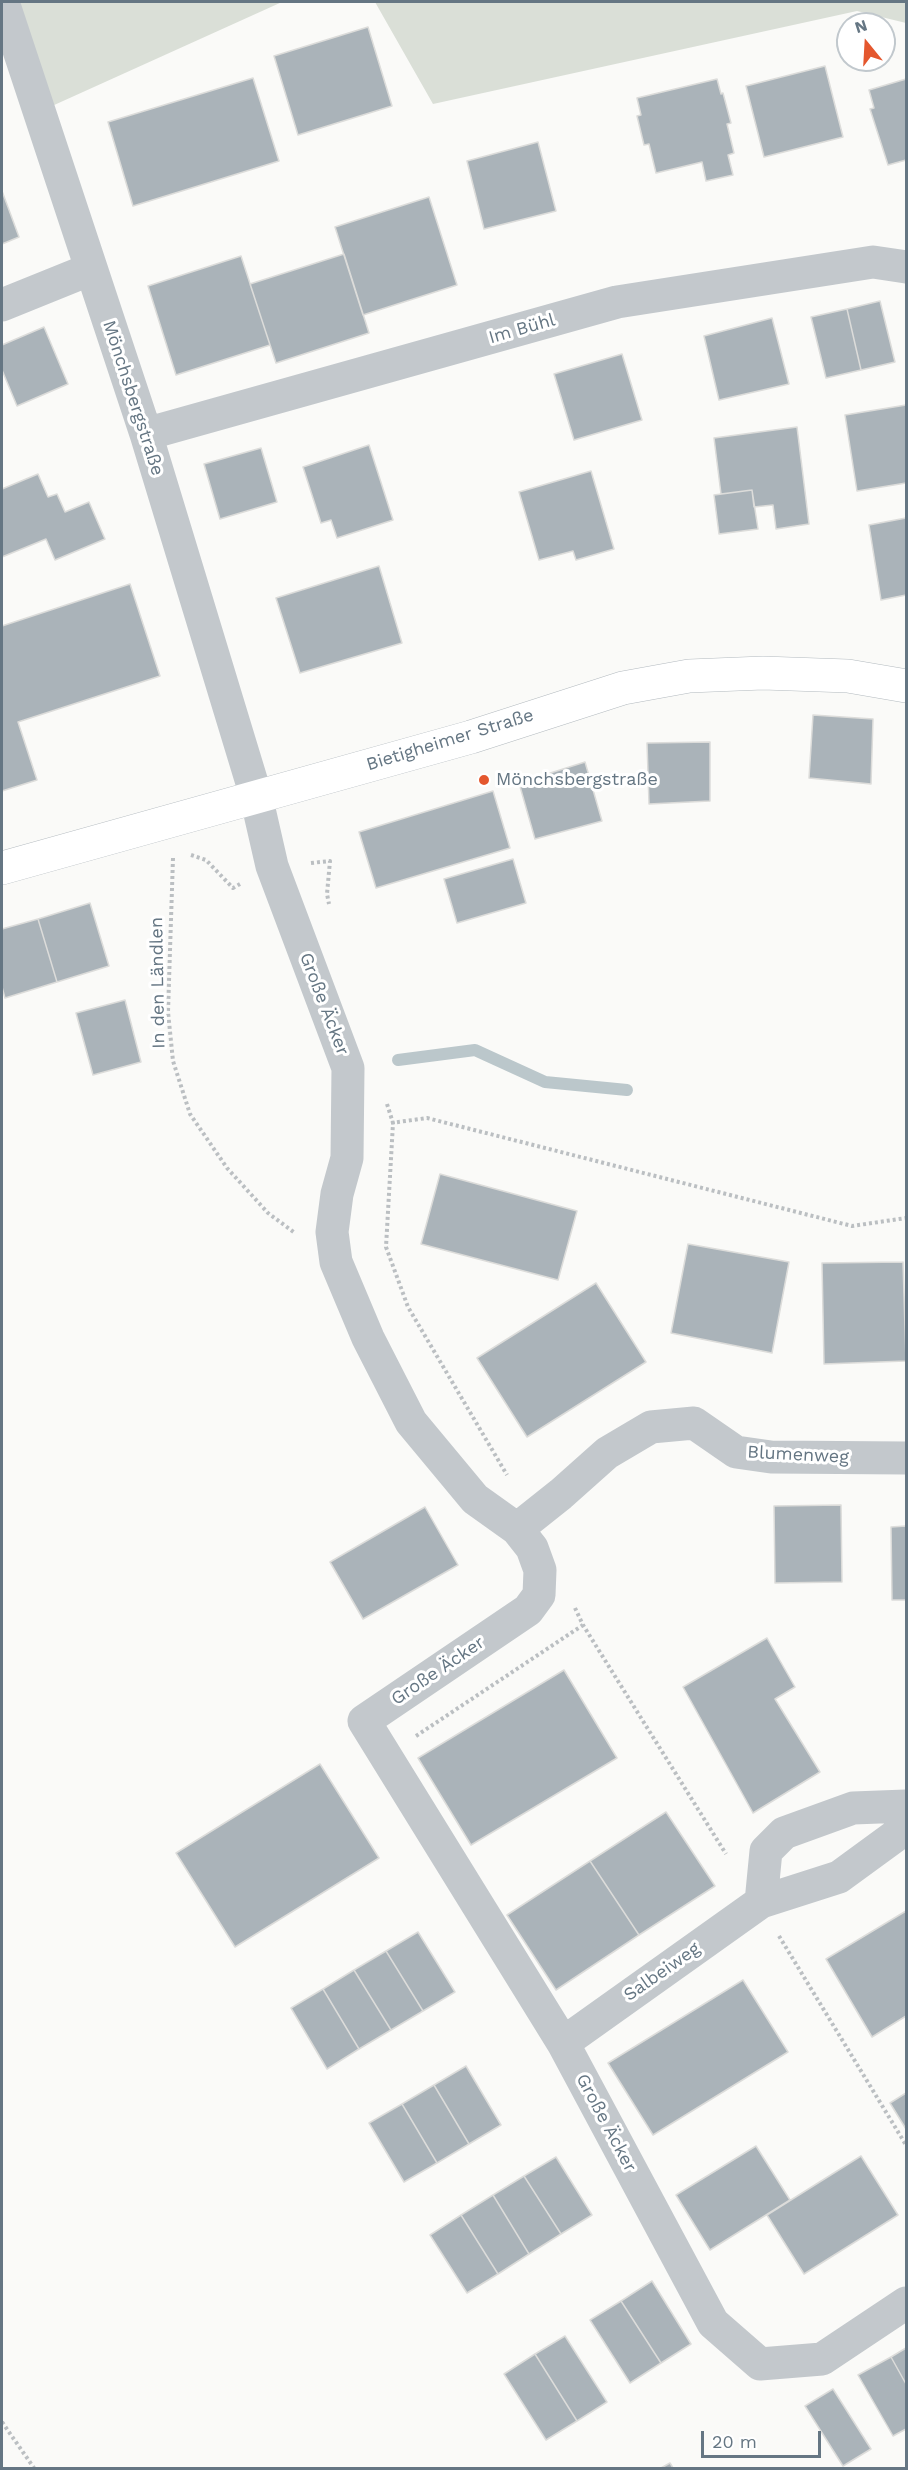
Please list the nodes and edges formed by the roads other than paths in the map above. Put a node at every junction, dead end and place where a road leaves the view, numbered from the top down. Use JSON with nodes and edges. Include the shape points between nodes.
{"nodes":[{"id":1,"x":3,"y":2,"type":"edge"},
{"id":2,"x":906,"y":267,"type":"edge"},
{"id":3,"x":90,"y":269,"type":"junction"},
{"id":4,"x":2,"y":304,"type":"edge"},
{"id":5,"x":146,"y":434,"type":"junction"},
{"id":6,"x":906,"y":687,"type":"edge"},
{"id":7,"x":256,"y":796,"type":"junction"},
{"id":8,"x":2,"y":868,"type":"edge"},
{"id":9,"x":906,"y":1458,"type":"edge"},
{"id":10,"x":524,"y":1524,"type":"junction"},
{"id":11,"x":906,"y":1806,"type":"edge"},
{"id":12,"x":906,"y":1828,"type":"edge"},
{"id":13,"x":761,"y":1902,"type":"junction"},
{"id":14,"x":563,"y":2043,"type":"junction"},
{"id":15,"x":906,"y":2302,"type":"edge"}],
"edges":[{"from":1,"to":3,"type":"street","name":"Mönchsbergstraße"},
{"from":2,"to":5,"type":"street","name":"Im Bühl","via":[[873,262],[617,302]]},
{"from":3,"to":4,"type":"street"},
{"from":3,"to":5,"type":"street","name":"Mönchsbergstraße"},
{"from":5,"to":7,"type":"street","name":"Mönchsbergstraße"},
{"from":6,"to":7,"type":"street","name":"Bietigheimer Straße","via":[[848,676],[773,673],[678,678],[623,688],[471,737]]},
{"from":7,"to":8,"type":"street","name":"Bietigheimer Straße","via":[[175,834]]},
{"from":7,"to":10,"type":"street","name":"Große Äcker","via":[[272,866],[348,1068],[347,1158],[332,1232],[336,1262],[368,1338],[411,1422],[475,1498]]},
{"from":9,"to":10,"type":"street","name":"Blumenweg","via":[[771,1457],[736,1452],[693,1423],[651,1427],[607,1453]]},
{"from":10,"to":14,"type":"street","name":"Große Äcker","via":[[540,1570],[538,1595],[528,1610],[364,1721]]},
{"from":11,"to":13,"type":"street","via":[[853,1808],[784,1833],[766,1851]]},
{"from":12,"to":13,"type":"street","name":"Salbeiweg","via":[[839,1877]]},
{"from":13,"to":14,"type":"street","name":"Salbeiweg"},
{"from":14,"to":15,"type":"street","name":"Große Äcker","via":[[713,2324],[760,2364],[822,2358]]}]}
